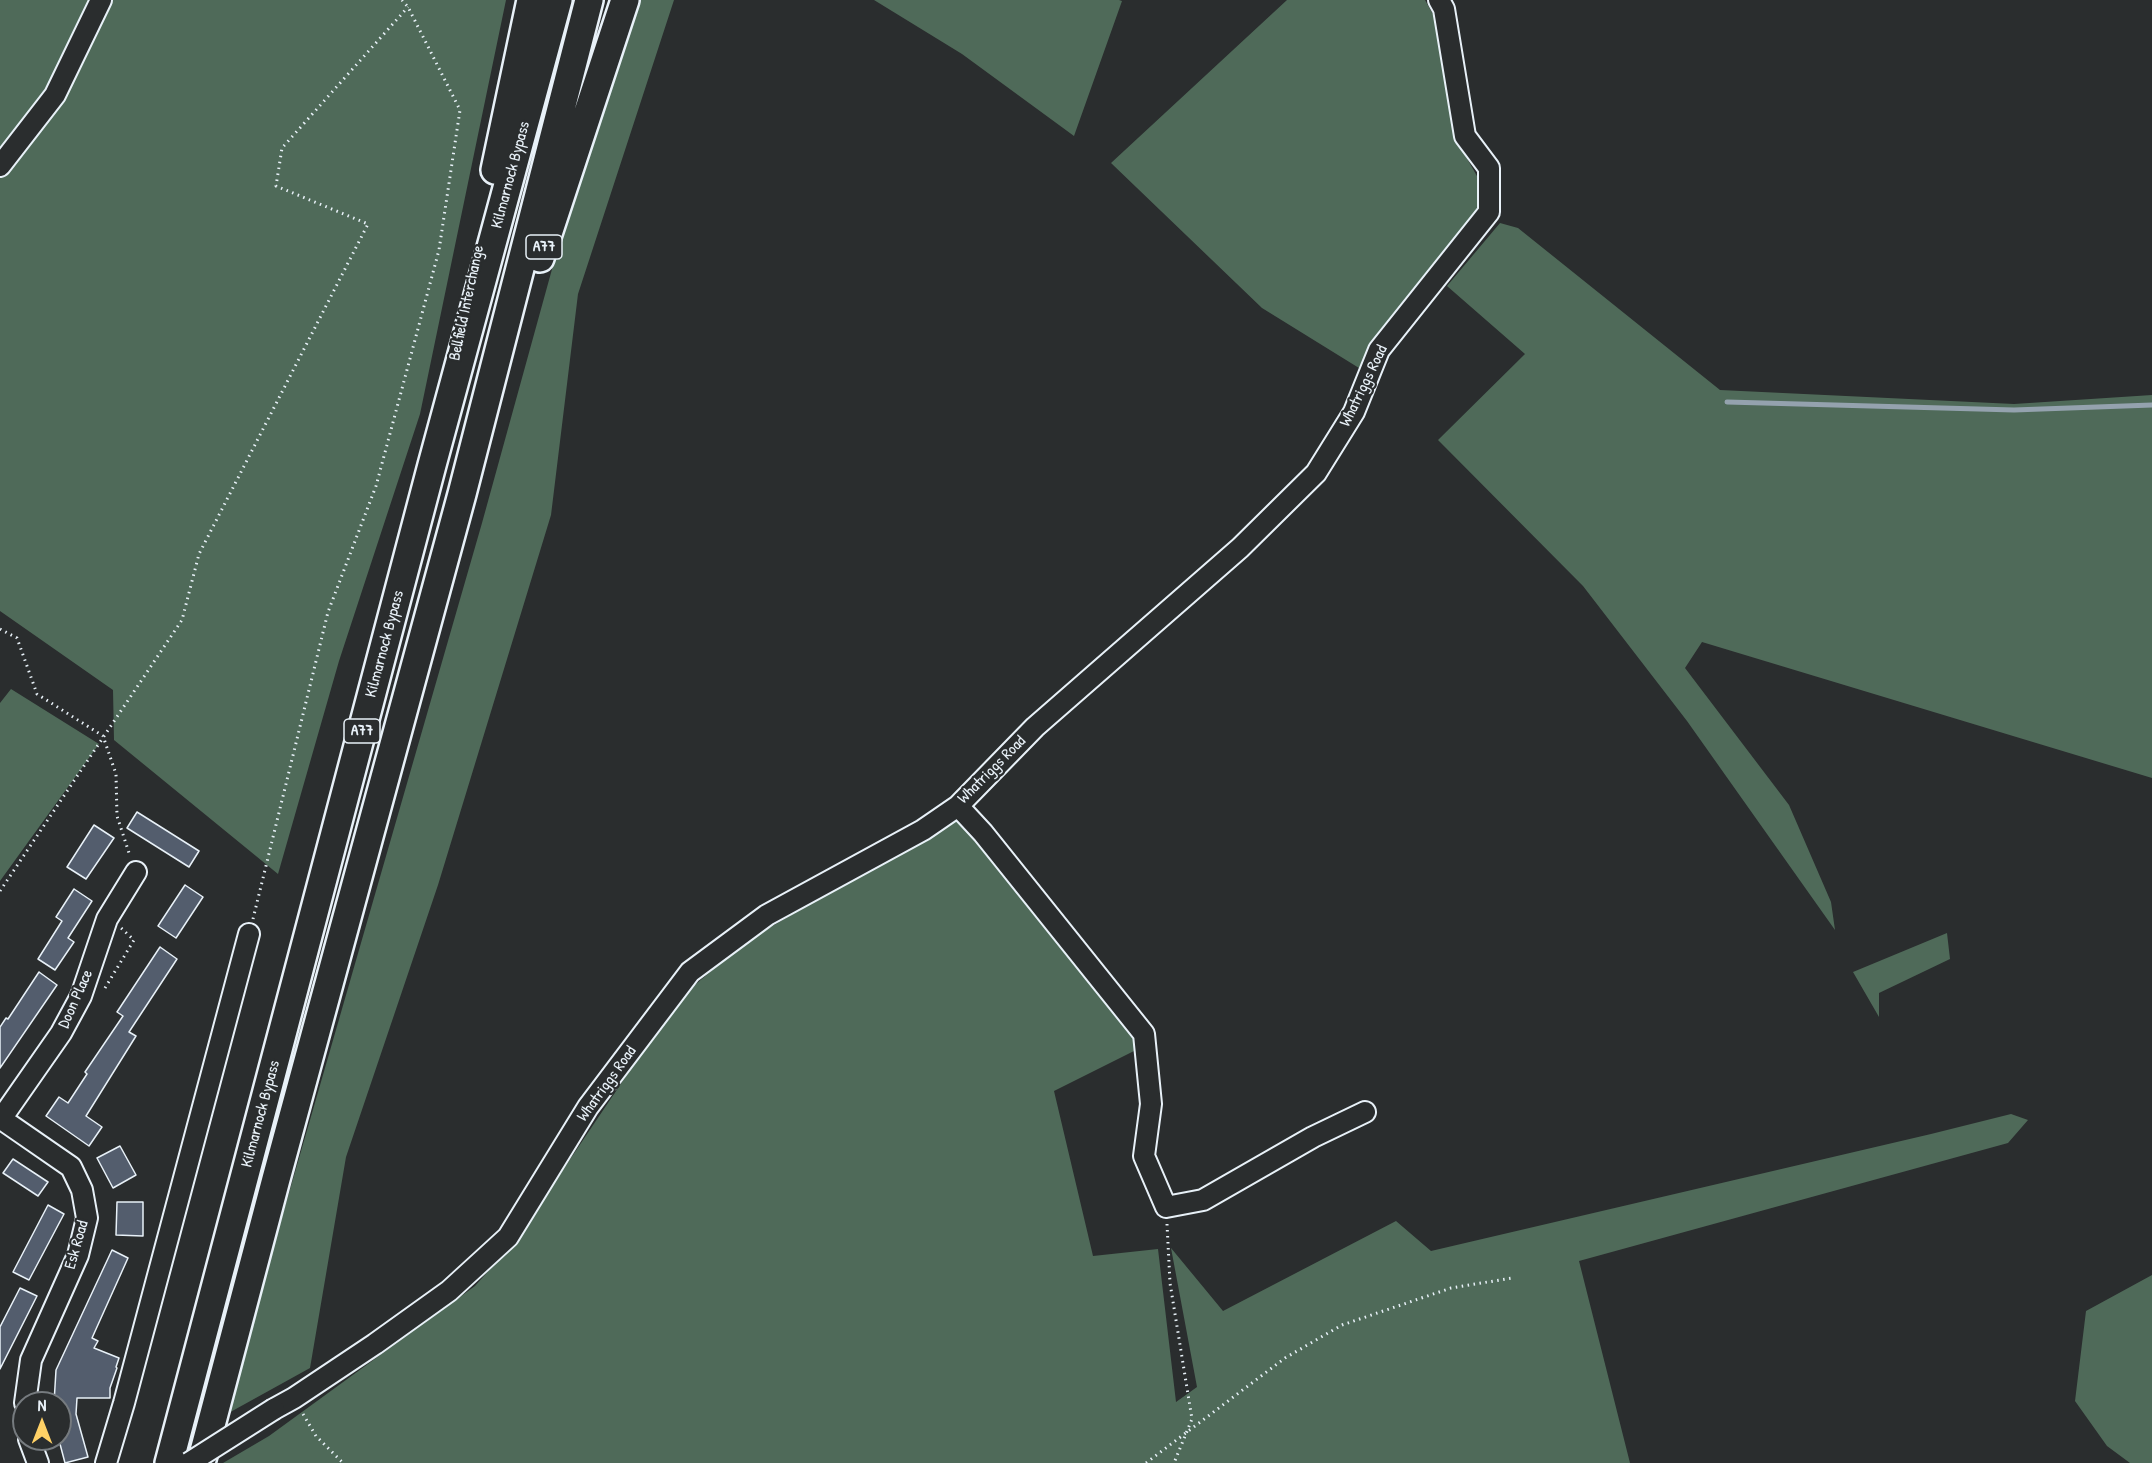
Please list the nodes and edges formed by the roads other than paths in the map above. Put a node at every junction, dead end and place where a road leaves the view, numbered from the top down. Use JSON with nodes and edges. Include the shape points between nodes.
{"nodes":[{"id":1,"x":101,"y":0,"type":"edge"},
{"id":2,"x":531,"y":0,"type":"edge"},
{"id":3,"x":558,"y":0,"type":"edge"},
{"id":4,"x":589,"y":0,"type":"edge"},
{"id":5,"x":625,"y":0,"type":"edge"},
{"id":6,"x":1439,"y":0,"type":"edge"},
{"id":7,"x":0,"y":166,"type":"edge"},
{"id":8,"x":432,"y":465,"type":"junction"},
{"id":9,"x":462,"y":494,"type":"junction"},
{"id":10,"x":958,"y":806,"type":"junction"},
{"id":11,"x":136,"y":872,"type":"road end"},
{"id":12,"x":249,"y":934,"type":"road end"},
{"id":13,"x":1365,"y":1112,"type":"dead end"},
{"id":14,"x":1,"y":1118,"type":"edge"},
{"id":15,"x":27,"y":1391,"type":"edge"},
{"id":16,"x":106,"y":1463,"type":"edge"},
{"id":17,"x":168,"y":1463,"type":"edge"},
{"id":18,"x":189,"y":1463,"type":"edge"},
{"id":19,"x":201,"y":1463,"type":"edge"}],
"edges":[{"from":1,"to":7,"type":"street","via":[[55,95]]},
{"from":2,"to":8,"type":"highway","name":"Bellfield Interchange","number":"A77"},
{"from":3,"to":8,"type":"highway","name":"Kilmarnock Bypass","number":"A77"},
{"from":4,"to":9,"type":"highway","name":"Kilmarnock Bypass","number":"A77"},
{"from":5,"to":9,"type":"highway","number":"A77"},
{"from":6,"to":10,"type":"street","name":"Whatriggs Road","via":[[1444,9],[1465,136],[1489,168],[1489,212],[1379,350],[1354,412],[1316,473],[1240,548],[1035,727]]},
{"from":8,"to":17,"type":"highway","name":"Kilmarnock Bypass","number":"A77"},
{"from":9,"to":19,"type":"highway","name":"Kilmarnock Bypass","number":"A77"},
{"from":10,"to":13,"type":"street","via":[[1144,1034],[1151,1104],[1144,1156],[1166,1207],[1203,1200],[1312,1137]]},
{"from":10,"to":18,"type":"street","name":"Whatriggs Road","bridge":true,"via":[[923,830],[767,915],[690,972],[588,1107],[508,1237],[449,1291],[375,1344]]},
{"from":11,"to":14,"type":"street","name":"Doon Place","via":[[107,919],[81,996],[62,1033]]},
{"from":12,"to":16,"type":"street"},
{"from":14,"to":15,"type":"street","name":"Esk Road","via":[[71,1167],[82,1190],[87,1218],[78,1255],[31,1360]]}]}
